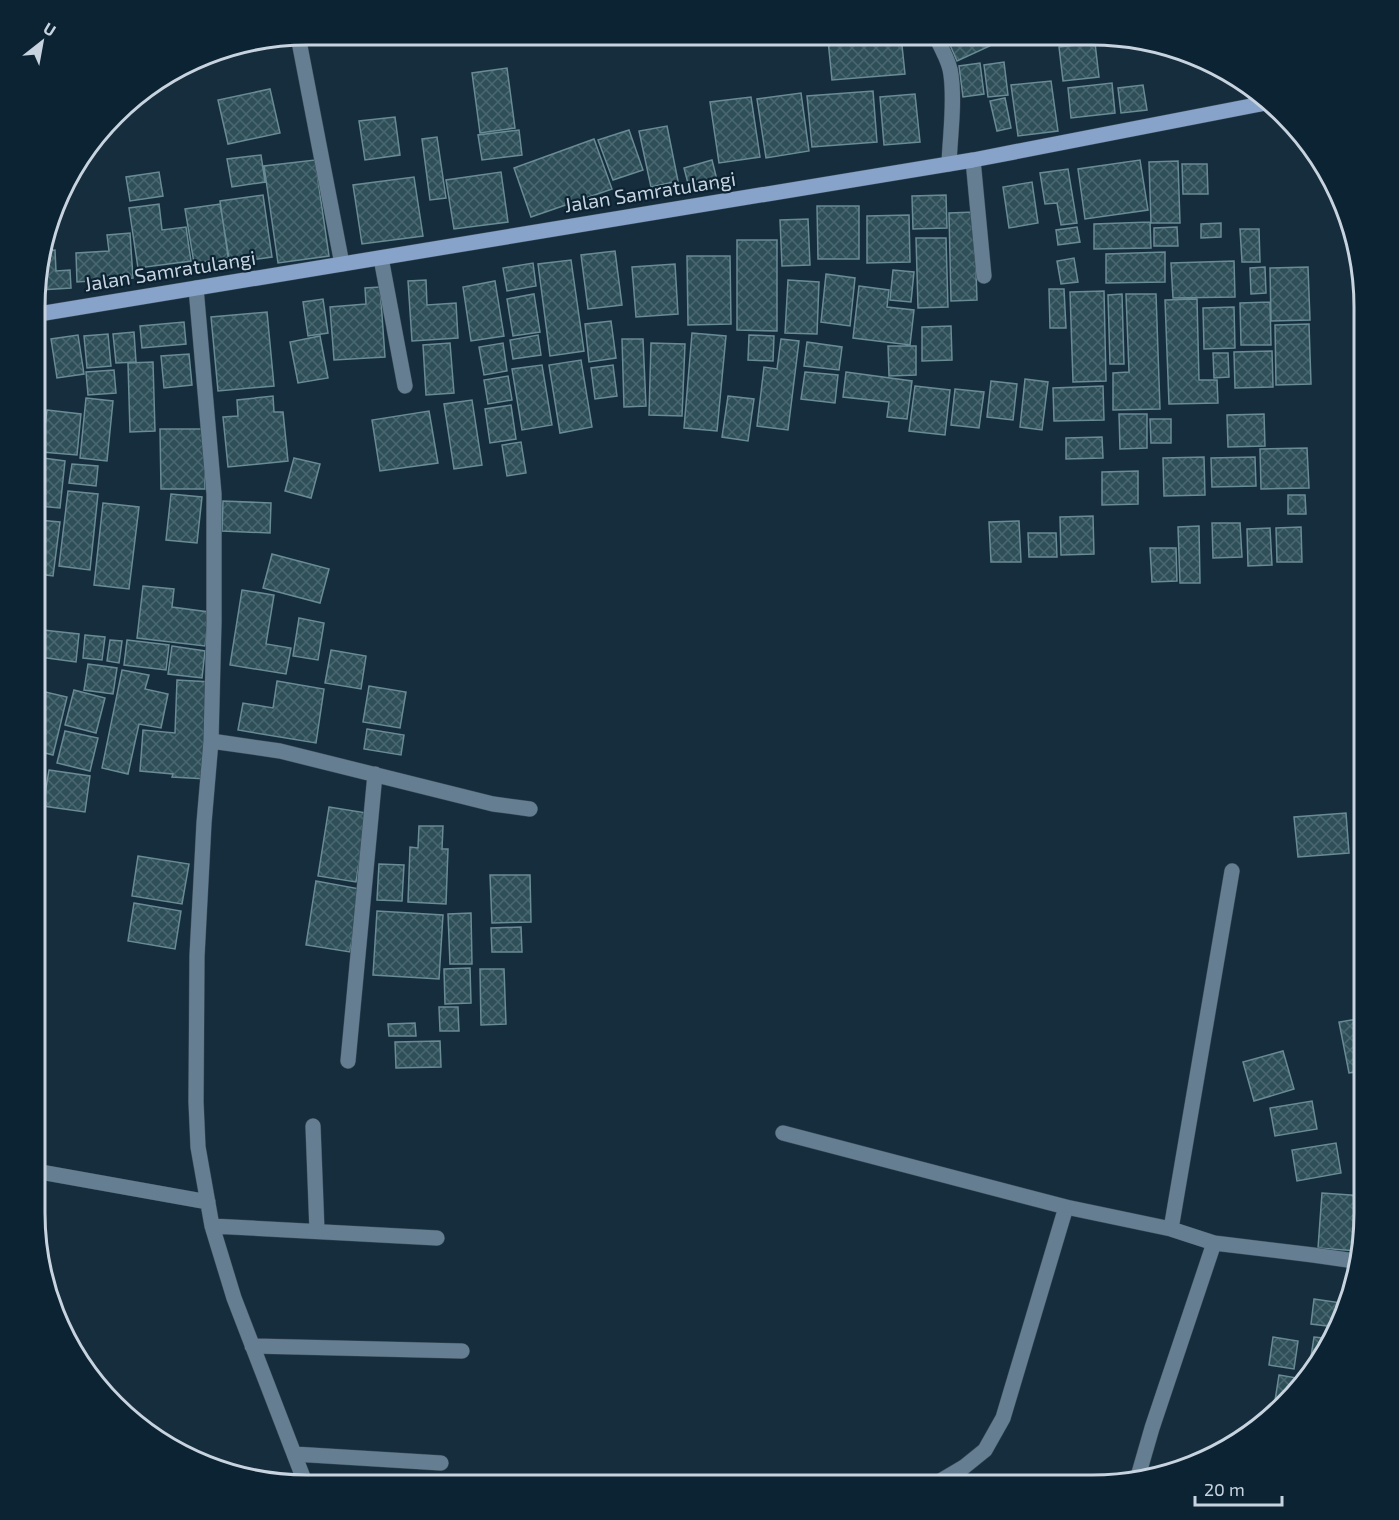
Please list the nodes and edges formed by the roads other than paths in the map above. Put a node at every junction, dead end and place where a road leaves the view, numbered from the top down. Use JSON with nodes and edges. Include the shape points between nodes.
{"nodes":[{"id":1,"x":300,"y":45,"type":"edge"},
{"id":2,"x":940,"y":45,"type":"edge"},
{"id":3,"x":1253,"y":100,"type":"edge"},
{"id":4,"x":973,"y":160,"type":"junction"},
{"id":5,"x":949,"y":164,"type":"junction"},
{"id":6,"x":381,"y":258,"type":"junction"},
{"id":7,"x":342,"y":264,"type":"junction"},
{"id":8,"x":984,"y":276,"type":"dead end"},
{"id":9,"x":196,"y":288,"type":"junction"},
{"id":10,"x":45,"y":313,"type":"edge"},
{"id":11,"x":405,"y":386,"type":"dead end"},
{"id":12,"x":211,"y":741,"type":"junction"},
{"id":13,"x":375,"y":774,"type":"junction"},
{"id":14,"x":530,"y":809,"type":"dead end"},
{"id":15,"x":1232,"y":871,"type":"dead end"},
{"id":16,"x":348,"y":1061,"type":"dead end"},
{"id":17,"x":313,"y":1125,"type":"dead end"},
{"id":18,"x":783,"y":1133,"type":"dead end"},
{"id":19,"x":45,"y":1173,"type":"edge"},
{"id":20,"x":208,"y":1202,"type":"junction"},
{"id":21,"x":1066,"y":1207,"type":"junction"},
{"id":22,"x":212,"y":1226,"type":"junction"},
{"id":23,"x":1171,"y":1229,"type":"junction"},
{"id":24,"x":317,"y":1232,"type":"junction"},
{"id":25,"x":437,"y":1238,"type":"dead end"},
{"id":26,"x":1214,"y":1243,"type":"junction"},
{"id":27,"x":1350,"y":1260,"type":"edge"},
{"id":28,"x":252,"y":1346,"type":"junction"},
{"id":29,"x":462,"y":1351,"type":"dead end"},
{"id":30,"x":294,"y":1454,"type":"junction"},
{"id":31,"x":441,"y":1463,"type":"dead end"},
{"id":32,"x":1140,"y":1471,"type":"edge"},
{"id":33,"x":302,"y":1475,"type":"edge"},
{"id":34,"x":950,"y":1475,"type":"edge"}],
"edges":[{"from":1,"to":7,"type":"street"},
{"from":2,"to":5,"type":"street","via":[[951,75]]},
{"from":3,"to":4,"type":"main road","name":"Jalan Samratulangi"},
{"from":4,"to":5,"type":"main road","name":"Jalan Samratulangi"},
{"from":4,"to":8,"type":"street"},
{"from":5,"to":6,"type":"main road","name":"Jalan Samratulangi"},
{"from":6,"to":7,"type":"main road","name":"Jalan Samratulangi"},
{"from":6,"to":11,"type":"street"},
{"from":7,"to":9,"type":"main road","name":"Jalan Samratulangi"},
{"from":9,"to":10,"type":"main road","name":"Jalan Samratulangi"},
{"from":9,"to":12,"type":"street","via":[[214,494]]},
{"from":12,"to":13,"type":"street","via":[[280,751]]},
{"from":12,"to":20,"type":"street","via":[[197,956],[196,1102],[198,1147]]},
{"from":13,"to":14,"type":"street","via":[[493,804]]},
{"from":13,"to":16,"type":"street"},
{"from":15,"to":23,"type":"street"},
{"from":17,"to":24,"type":"street"},
{"from":18,"to":21,"type":"street"},
{"from":19,"to":20,"type":"street"},
{"from":20,"to":22,"type":"street"},
{"from":21,"to":23,"type":"street"},
{"from":21,"to":34,"type":"street","via":[[1003,1418],[985,1450]]},
{"from":22,"to":24,"type":"street"},
{"from":22,"to":28,"type":"street"},
{"from":23,"to":26,"type":"street"},
{"from":24,"to":25,"type":"street"},
{"from":26,"to":27,"type":"street"},
{"from":26,"to":32,"type":"street"},
{"from":28,"to":29,"type":"street"},
{"from":28,"to":30,"type":"street"},
{"from":30,"to":31,"type":"street"},
{"from":30,"to":33,"type":"street"}]}
